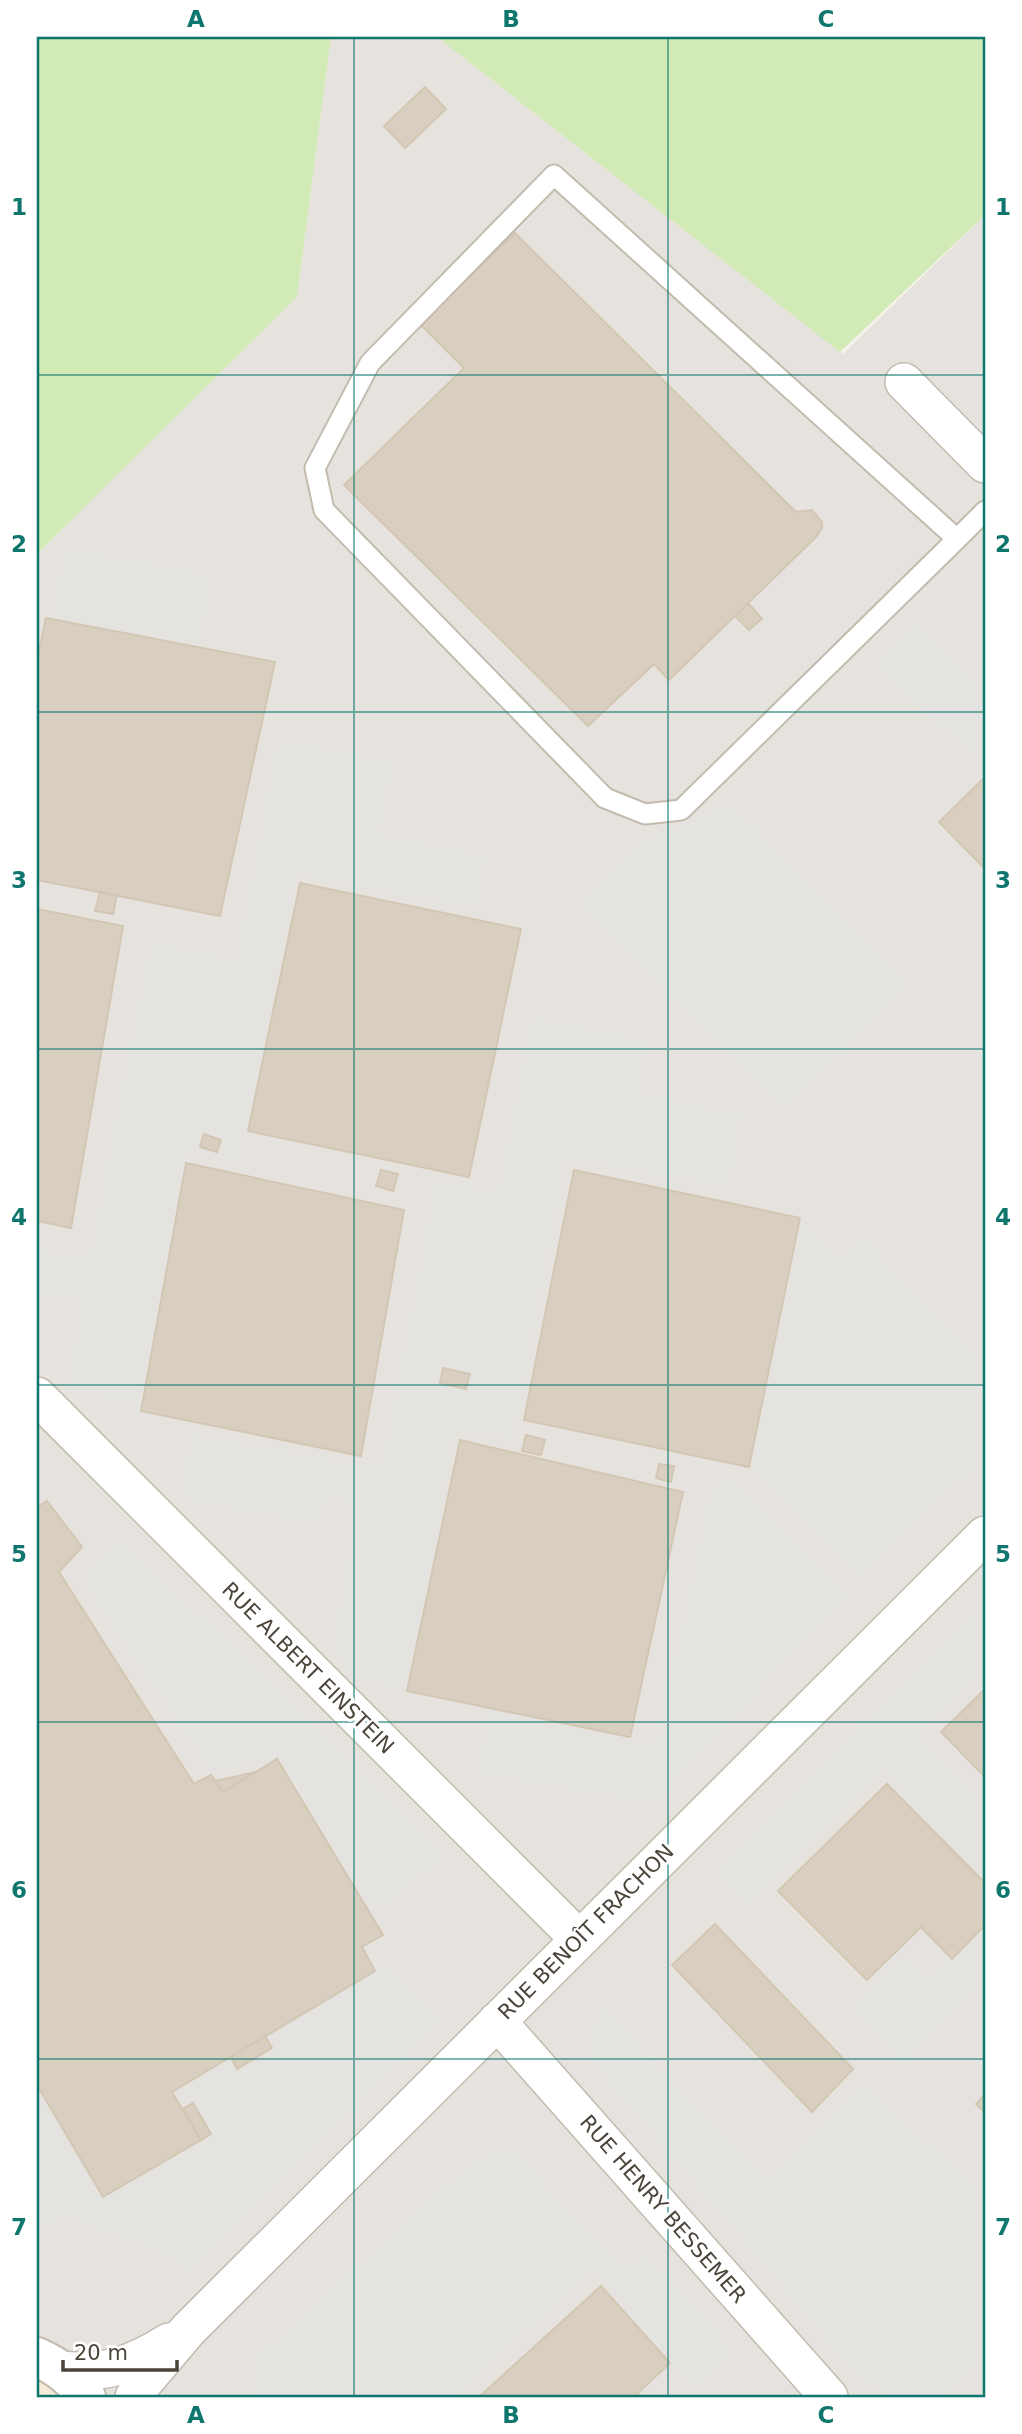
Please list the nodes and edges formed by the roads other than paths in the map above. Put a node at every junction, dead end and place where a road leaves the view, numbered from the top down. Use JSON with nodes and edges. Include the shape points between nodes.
{"nodes":[{"id":1,"x":904,"y":382,"type":"dead end"},
{"id":2,"x":985,"y":464,"type":"edge"},
{"id":3,"x":985,"y":511,"type":"edge"},
{"id":4,"x":957,"y":539,"type":"junction"},
{"id":5,"x":37,"y":1396,"type":"edge"},
{"id":6,"x":985,"y":1535,"type":"edge"},
{"id":7,"x":579,"y":1939,"type":"junction"},
{"id":8,"x":496,"y":2021,"type":"junction"},
{"id":9,"x":188,"y":2330,"type":"junction"},
{"id":10,"x":48,"y":2364,"type":"edge"},
{"id":11,"x":86,"y":2397,"type":"edge"},
{"id":12,"x":134,"y":2397,"type":"edge"},
{"id":13,"x":829,"y":2397,"type":"edge"}],
"edges":[{"from":1,"to":2,"type":"street"},
{"from":3,"to":4,"type":"lane"},
{"from":4,"to":4,"type":"lane","via":[[681,810],[645,814],[605,798],[324,510],[315,468],[370,363],[554,175]]},
{"from":5,"to":7,"type":"street","name":"RUE ALBERT EINSTEIN"},
{"from":6,"to":7,"type":"street","name":"RUE BENOÎT FRACHON"},
{"from":7,"to":8,"type":"street","name":"RUE BENOÎT FRACHON"},
{"from":8,"to":9,"type":"street","name":"RUE BENOÎT FRACHON"},
{"from":8,"to":13,"type":"street","name":"RUE HENRY BESSEMER"},
{"from":9,"to":10,"type":"street","name":"RUE BENOÎT FRACHON","via":[[130,2364],[95,2371]]},
{"from":9,"to":12,"type":"street","name":"RUE BENOÎT FRACHON"},
{"from":10,"to":11,"type":"street"}]}
